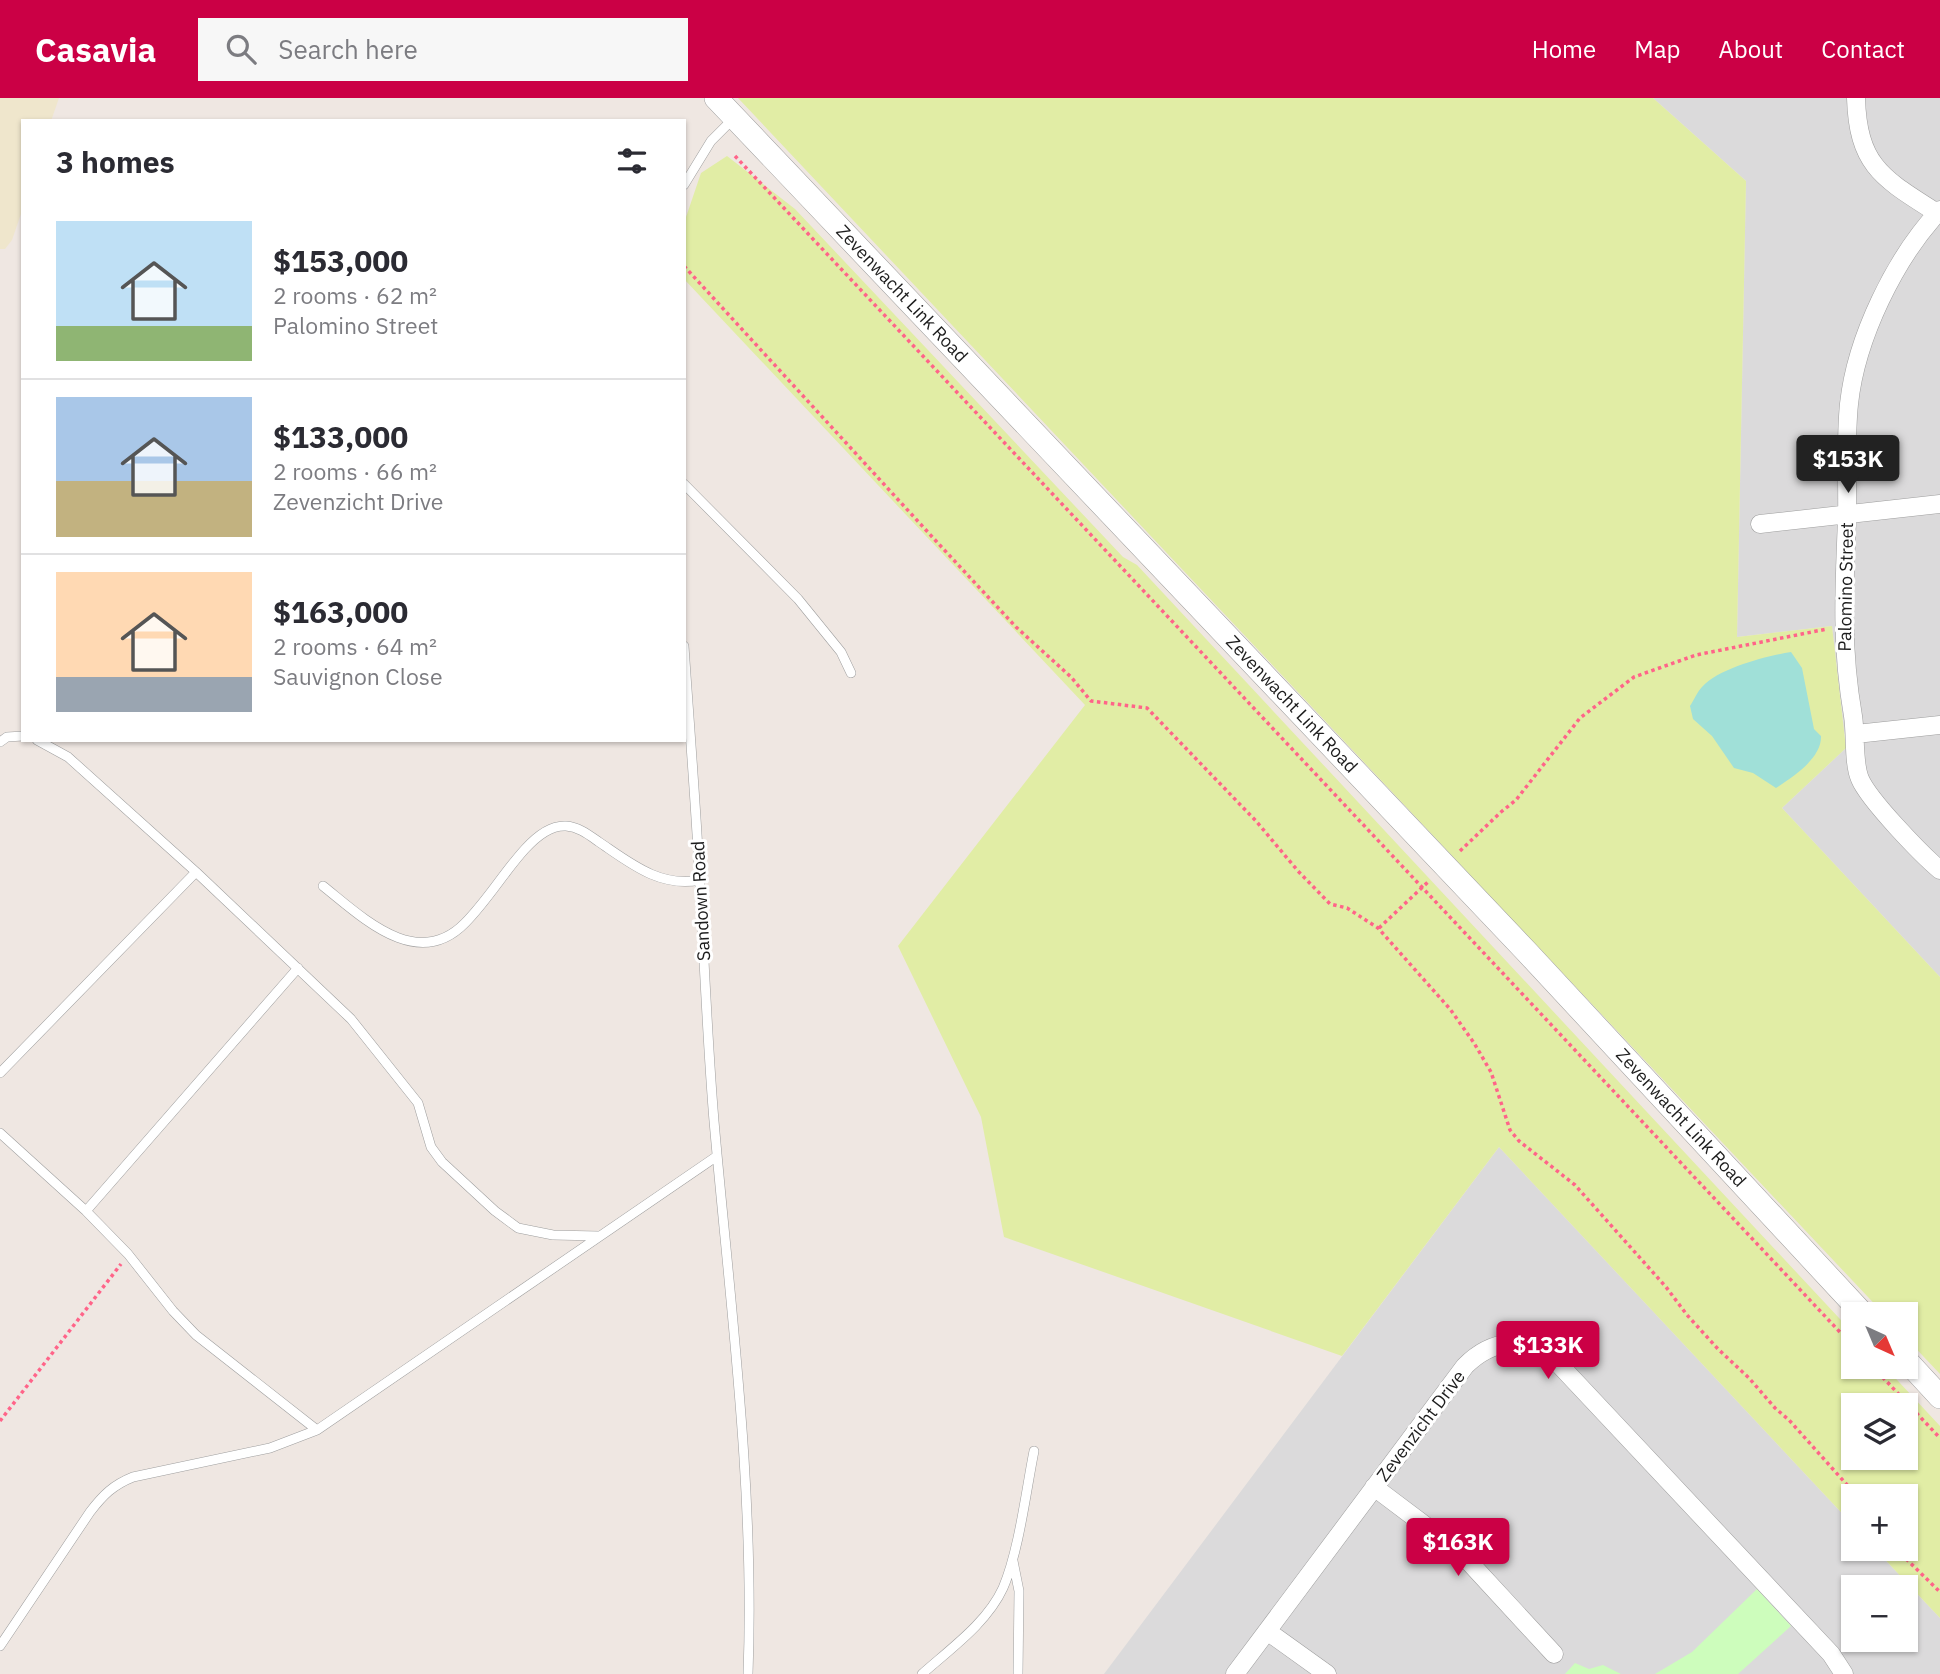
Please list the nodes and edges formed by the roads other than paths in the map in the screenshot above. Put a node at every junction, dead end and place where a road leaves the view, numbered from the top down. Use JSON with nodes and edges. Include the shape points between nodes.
{"nodes":[{"id":1,"x":716,"y":98,"type":"edge"},
{"id":2,"x":1856,"y":98,"type":"edge"},
{"id":3,"x":736,"y":117,"type":"junction"},
{"id":4,"x":686,"y":182,"type":"edge"},
{"id":5,"x":1939,"y":211,"type":"edge"},
{"id":6,"x":686,"y":486,"type":"edge"},
{"id":7,"x":1940,"y":504,"type":"edge"},
{"id":8,"x":1847,"y":514,"type":"junction"},
{"id":9,"x":1760,"y":524,"type":"dead end"},
{"id":10,"x":851,"y":673,"type":"dead end"},
{"id":11,"x":686,"y":675,"type":"edge"},
{"id":12,"x":1940,"y":724,"type":"edge"},
{"id":13,"x":1856,"y":734,"type":"junction"},
{"id":14,"x":21,"y":736,"type":"edge"},
{"id":15,"x":0,"y":742,"type":"edge"},
{"id":16,"x":41,"y":742,"type":"edge"},
{"id":17,"x":1940,"y":870,"type":"edge"},
{"id":18,"x":196,"y":872,"type":"junction"},
{"id":19,"x":700,"y":880,"type":"junction"},
{"id":20,"x":323,"y":886,"type":"dead end"},
{"id":21,"x":298,"y":968,"type":"junction"},
{"id":22,"x":0,"y":1073,"type":"edge"},
{"id":23,"x":0,"y":1133,"type":"edge"},
{"id":24,"x":717,"y":1156,"type":"junction"},
{"id":25,"x":86,"y":1211,"type":"junction"},
{"id":26,"x":599,"y":1236,"type":"junction"},
{"id":27,"x":1852,"y":1302,"type":"edge"},
{"id":28,"x":1918,"y":1373,"type":"edge"},
{"id":29,"x":1940,"y":1397,"type":"edge"},
{"id":30,"x":317,"y":1430,"type":"junction"},
{"id":31,"x":1034,"y":1451,"type":"dead end"},
{"id":32,"x":1374,"y":1488,"type":"junction"},
{"id":33,"x":1012,"y":1557,"type":"junction"},
{"id":34,"x":1267,"y":1632,"type":"junction"},
{"id":35,"x":0,"y":1646,"type":"edge"},
{"id":36,"x":1554,"y":1654,"type":"dead end"},
{"id":37,"x":748,"y":1674,"type":"edge"},
{"id":38,"x":922,"y":1674,"type":"edge"},
{"id":39,"x":1018,"y":1674,"type":"edge"},
{"id":40,"x":1235,"y":1674,"type":"edge"},
{"id":41,"x":1327,"y":1674,"type":"edge"},
{"id":42,"x":1844,"y":1674,"type":"edge"}],
"edges":[{"from":1,"to":3,"type":"street","name":"Zevenwacht Link Road"},
{"from":2,"to":5,"type":"street","via":[[1858,131],[1871,160],[1892,184]]},
{"from":3,"to":4,"type":"lane","via":[[711,141]]},
{"from":3,"to":27,"type":"street","name":"Zevenwacht Link Road"},
{"from":5,"to":8,"type":"street","name":"Palomino Street","via":[[1890,281],[1865,337],[1849,402]]},
{"from":6,"to":10,"type":"lane","via":[[798,599],[841,652]]},
{"from":7,"to":8,"type":"street"},
{"from":8,"to":9,"type":"street"},
{"from":8,"to":13,"type":"street","name":"Palomino Street","via":[[1843,625]]},
{"from":11,"to":19,"type":"lane","name":"Sandown Road"},
{"from":12,"to":13,"type":"street"},
{"from":13,"to":17,"type":"street","name":"Palomino Street","via":[[1857,766],[1864,787]]},
{"from":14,"to":15,"type":"lane"},
{"from":16,"to":18,"type":"lane","via":[[68,757]]},
{"from":18,"to":21,"type":"lane"},
{"from":18,"to":22,"type":"lane"},
{"from":19,"to":20,"type":"lane","via":[[685,883],[654,876],[580,829],[564,825],[545,831],[530,843],[464,924],[433,943],[391,936]]},
{"from":19,"to":24,"type":"lane","name":"Sandown Road"},
{"from":21,"to":25,"type":"lane"},
{"from":21,"to":26,"type":"lane","via":[[351,1018],[402,1081],[418,1103],[431,1147],[442,1162],[495,1211],[519,1228],[553,1235]]},
{"from":23,"to":25,"type":"lane"},
{"from":24,"to":26,"type":"lane"},
{"from":24,"to":37,"type":"lane","name":"Sandown Road","via":[[751,1603]]},
{"from":25,"to":30,"type":"lane","via":[[196,1335]]},
{"from":26,"to":30,"type":"lane"},
{"from":28,"to":29,"type":"street"},
{"from":30,"to":35,"type":"lane","via":[[271,1448],[116,1484],[90,1512]]},
{"from":31,"to":33,"type":"lane"},
{"from":32,"to":34,"type":"street","name":"Zevenzicht Drive"},
{"from":32,"to":36,"type":"street","via":[[1459,1551]]},
{"from":32,"to":42,"type":"street","name":"Zevenzicht Drive","via":[[1475,1356],[1509,1343],[1533,1346],[1554,1359],[1837,1661]]},
{"from":33,"to":38,"type":"lane","via":[[1003,1589],[988,1612]]},
{"from":33,"to":39,"type":"lane","via":[[1019,1591]]},
{"from":34,"to":40,"type":"street","name":"Zevenzicht Drive"},
{"from":34,"to":41,"type":"street"}]}
